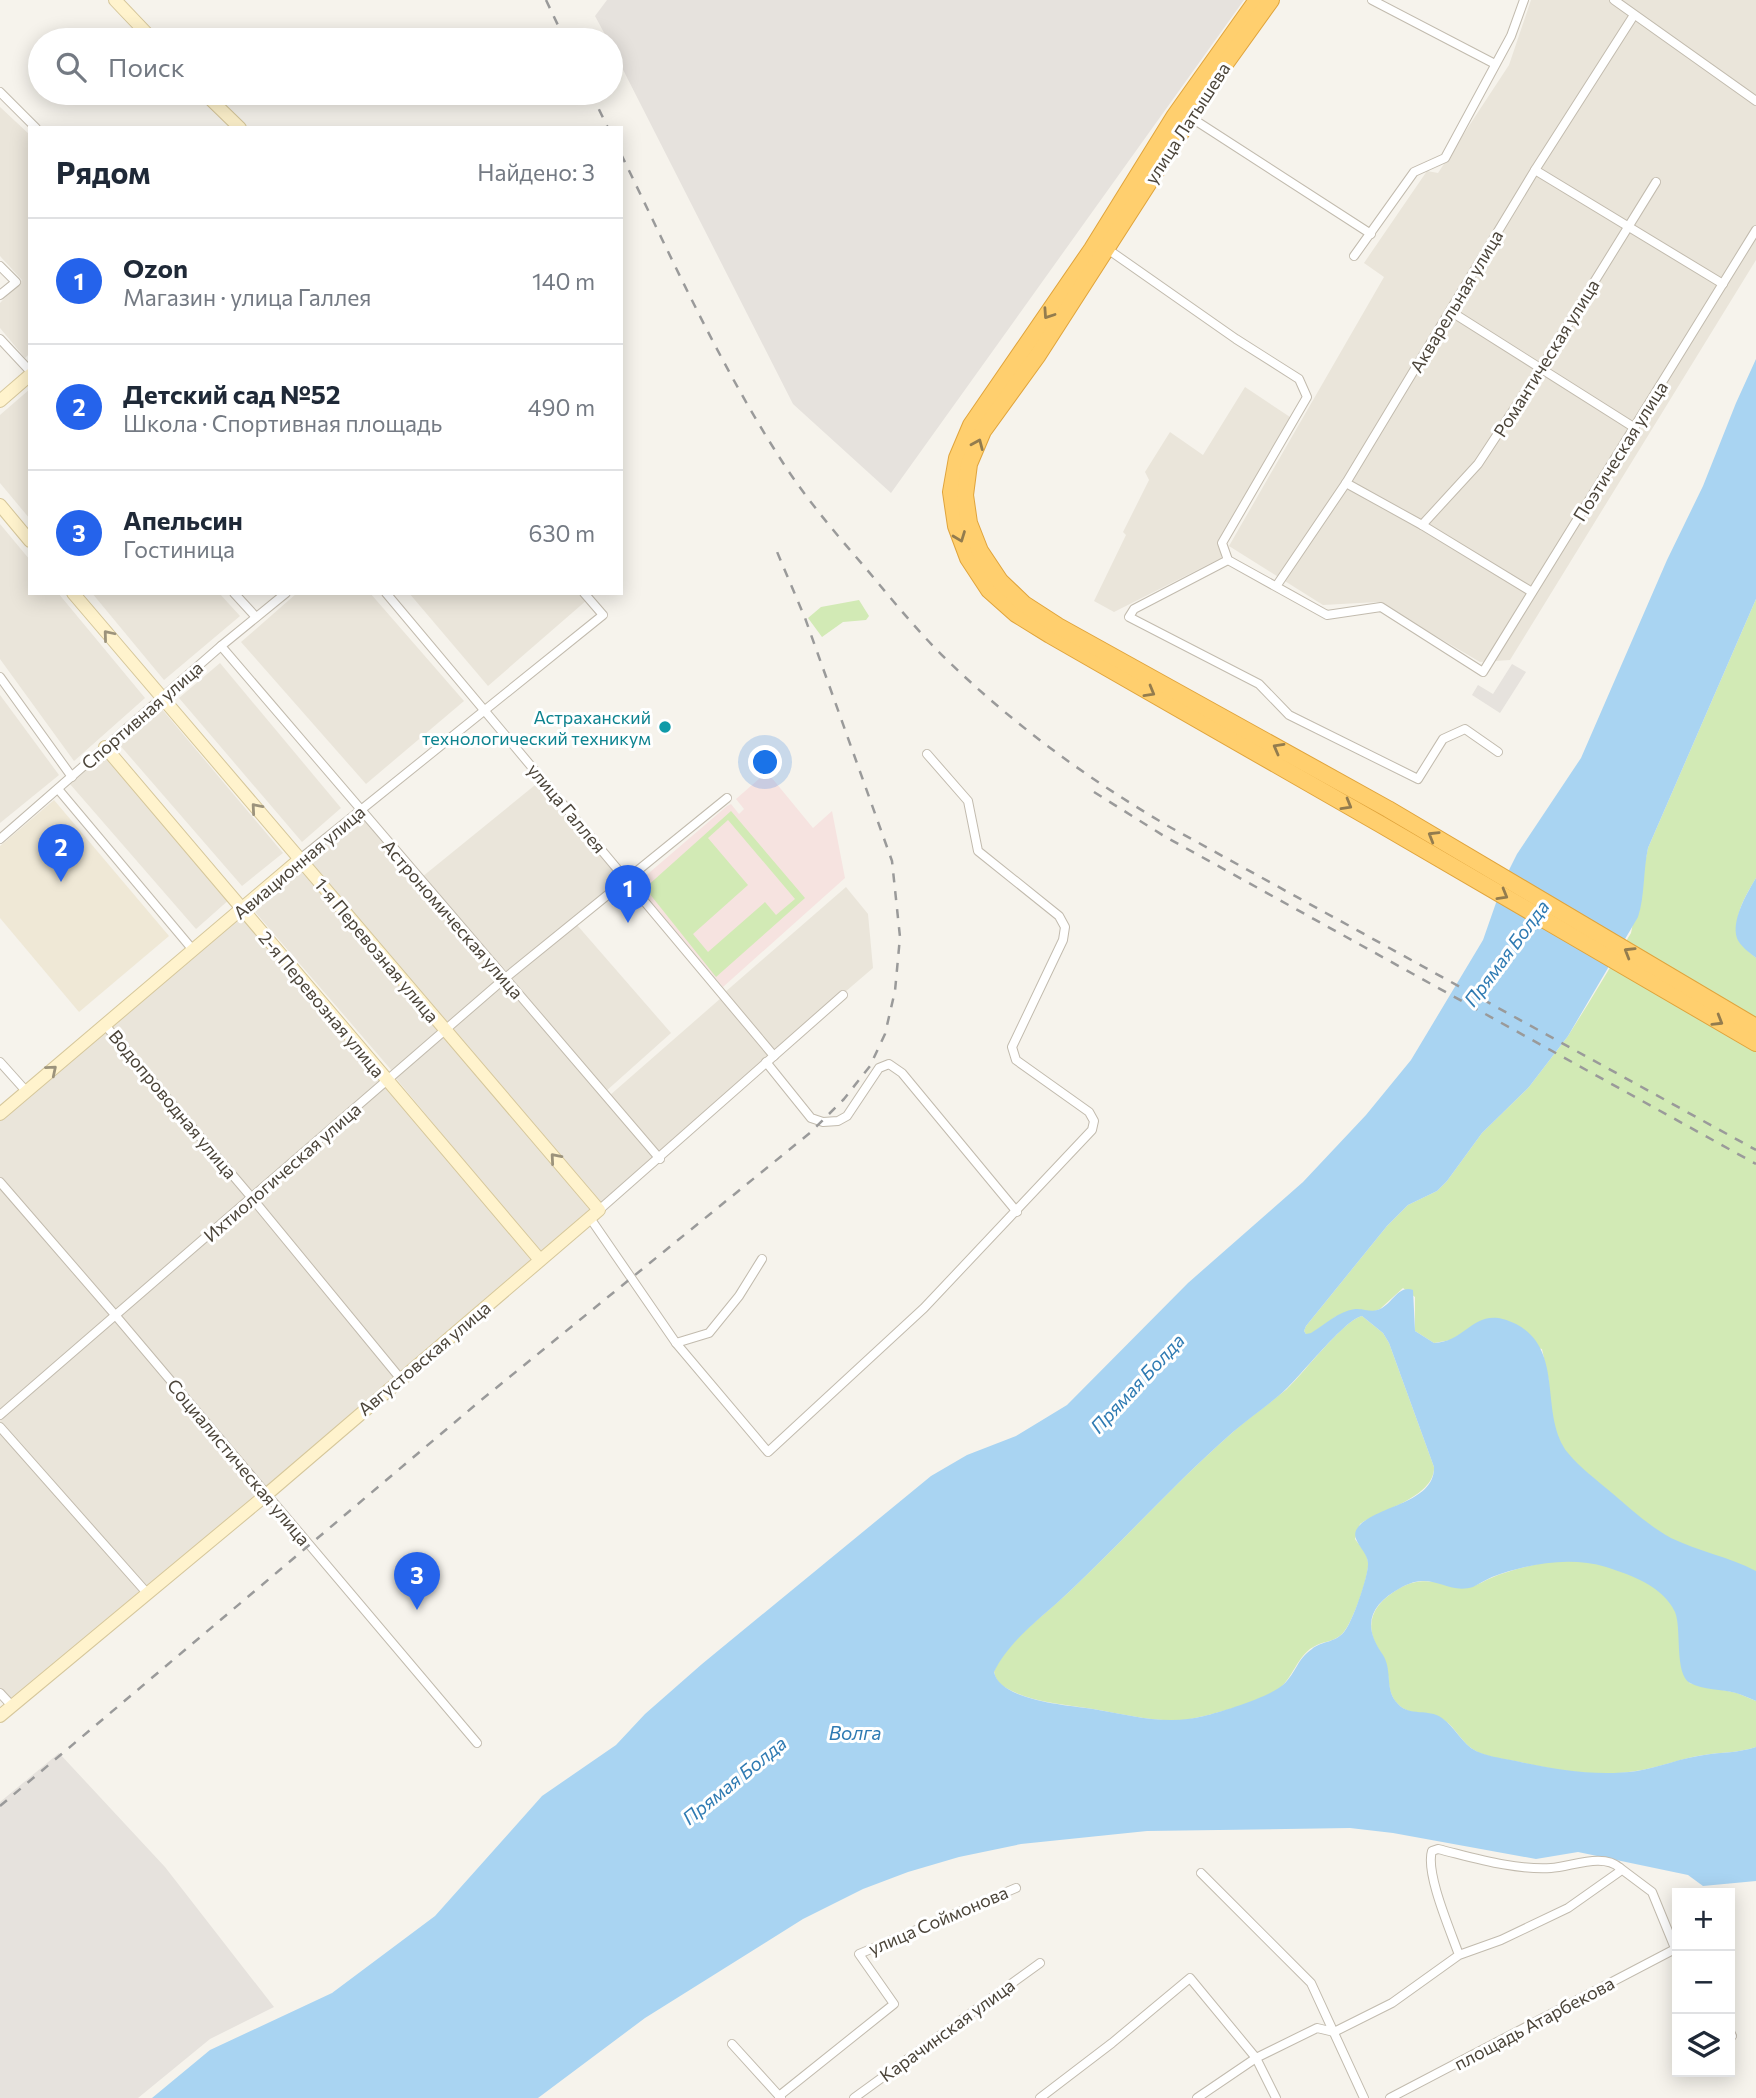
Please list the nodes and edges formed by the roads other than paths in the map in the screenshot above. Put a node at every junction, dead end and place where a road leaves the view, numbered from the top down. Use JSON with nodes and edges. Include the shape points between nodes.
{"nodes":[{"id":1,"x":115,"y":0,"type":"edge"},
{"id":2,"x":1257,"y":0,"type":"edge"},
{"id":3,"x":1271,"y":0,"type":"edge"},
{"id":4,"x":1372,"y":0,"type":"edge"},
{"id":5,"x":1524,"y":0,"type":"edge"},
{"id":6,"x":1614,"y":0,"type":"edge"},
{"id":7,"x":1634,"y":15,"type":"junction"},
{"id":8,"x":142,"y":28,"type":"edge"},
{"id":9,"x":1495,"y":64,"type":"junction"},
{"id":10,"x":0,"y":92,"type":"edge"},
{"id":11,"x":1756,"y":101,"type":"edge"},
{"id":12,"x":216,"y":105,"type":"edge"},
{"id":13,"x":1190,"y":117,"type":"junction"},
{"id":14,"x":34,"y":126,"type":"edge"},
{"id":15,"x":238,"y":126,"type":"edge"},
{"id":16,"x":1535,"y":170,"type":"junction"},
{"id":17,"x":1656,"y":181,"type":"dead end"},
{"id":18,"x":1628,"y":226,"type":"junction"},
{"id":19,"x":1756,"y":230,"type":"edge"},
{"id":20,"x":1371,"y":234,"type":"junction"},
{"id":21,"x":1106,"y":248,"type":"junction"},
{"id":22,"x":1354,"y":256,"type":"dead end"},
{"id":23,"x":0,"y":266,"type":"edge"},
{"id":24,"x":1723,"y":284,"type":"junction"},
{"id":25,"x":0,"y":295,"type":"edge"},
{"id":26,"x":1450,"y":311,"type":"junction"},
{"id":27,"x":0,"y":338,"type":"edge"},
{"id":28,"x":1541,"y":369,"type":"junction"},
{"id":29,"x":28,"y":371,"type":"edge"},
{"id":30,"x":28,"y":375,"type":"edge"},
{"id":31,"x":0,"y":401,"type":"edge"},
{"id":32,"x":1635,"y":428,"type":"junction"},
{"id":33,"x":1346,"y":482,"type":"junction"},
{"id":34,"x":0,"y":505,"type":"edge"},
{"id":35,"x":1422,"y":525,"type":"junction"},
{"id":36,"x":28,"y":539,"type":"edge"},
{"id":37,"x":1228,"y":560,"type":"junction"},
{"id":38,"x":1277,"y":585,"type":"junction"},
{"id":39,"x":1532,"y":592,"type":"junction"},
{"id":40,"x":75,"y":595,"type":"edge"},
{"id":41,"x":236,"y":595,"type":"edge"},
{"id":42,"x":284,"y":595,"type":"edge"},
{"id":43,"x":388,"y":595,"type":"edge"},
{"id":44,"x":586,"y":595,"type":"edge"},
{"id":45,"x":256,"y":617,"type":"junction"},
{"id":46,"x":221,"y":646,"type":"junction"},
{"id":47,"x":0,"y":677,"type":"edge"},
{"id":48,"x":161,"y":698,"type":"junction"},
{"id":49,"x":486,"y":711,"type":"junction"},
{"id":50,"x":105,"y":747,"type":"junction"},
{"id":51,"x":1498,"y":752,"type":"dead end"},
{"id":52,"x":927,"y":754,"type":"dead end"},
{"id":53,"x":72,"y":777,"type":"junction"},
{"id":54,"x":58,"y":789,"type":"junction"},
{"id":55,"x":727,"y":798,"type":"dead end"},
{"id":56,"x":360,"y":811,"type":"junction"},
{"id":57,"x":1384,"y":816,"type":"junction"},
{"id":58,"x":0,"y":839,"type":"edge"},
{"id":59,"x":300,"y":859,"type":"junction"},
{"id":60,"x":627,"y":881,"type":"junction"},
{"id":61,"x":242,"y":909,"type":"junction"},
{"id":62,"x":193,"y":950,"type":"junction"},
{"id":63,"x":504,"y":979,"type":"junction"},
{"id":64,"x":1684,"y":993,"type":"junction"},
{"id":65,"x":843,"y":995,"type":"dead end"},
{"id":66,"x":105,"y":1025,"type":"junction"},
{"id":67,"x":1756,"y":1027,"type":"edge"},
{"id":68,"x":445,"y":1030,"type":"junction"},
{"id":69,"x":1756,"y":1043,"type":"edge"},
{"id":70,"x":774,"y":1056,"type":"junction"},
{"id":71,"x":0,"y":1062,"type":"edge"},
{"id":72,"x":766,"y":1062,"type":"junction"},
{"id":73,"x":388,"y":1081,"type":"junction"},
{"id":74,"x":26,"y":1091,"type":"junction"},
{"id":75,"x":0,"y":1114,"type":"edge"},
{"id":76,"x":660,"y":1159,"type":"junction"},
{"id":77,"x":0,"y":1182,"type":"edge"},
{"id":78,"x":252,"y":1198,"type":"junction"},
{"id":79,"x":1017,"y":1212,"type":"junction"},
{"id":80,"x":595,"y":1214,"type":"junction"},
{"id":81,"x":762,"y":1259,"type":"dead end"},
{"id":82,"x":540,"y":1260,"type":"junction"},
{"id":83,"x":116,"y":1316,"type":"junction"},
{"id":84,"x":676,"y":1343,"type":"junction"},
{"id":85,"x":400,"y":1378,"type":"junction"},
{"id":86,"x":0,"y":1415,"type":"edge"},
{"id":87,"x":0,"y":1427,"type":"edge"},
{"id":88,"x":266,"y":1495,"type":"junction"},
{"id":89,"x":147,"y":1593,"type":"junction"},
{"id":90,"x":0,"y":1693,"type":"edge"},
{"id":91,"x":12,"y":1706,"type":"junction"},
{"id":92,"x":0,"y":1716,"type":"edge"},
{"id":93,"x":477,"y":1743,"type":"dead end"},
{"id":94,"x":1619,"y":1870,"type":"junction"},
{"id":95,"x":1201,"y":1873,"type":"dead end"},
{"id":96,"x":1016,"y":1888,"type":"dead end"},
{"id":97,"x":1672,"y":1939,"type":"edge"},
{"id":98,"x":1672,"y":1953,"type":"edge"},
{"id":99,"x":1459,"y":1955,"type":"junction"},
{"id":100,"x":1040,"y":1963,"type":"dead end"},
{"id":101,"x":1334,"y":2032,"type":"junction"},
{"id":102,"x":732,"y":2044,"type":"dead end"},
{"id":103,"x":1256,"y":2057,"type":"junction"},
{"id":104,"x":780,"y":2097,"type":"edge"},
{"id":105,"x":853,"y":2098,"type":"edge"},
{"id":106,"x":1040,"y":2098,"type":"edge"},
{"id":107,"x":1197,"y":2098,"type":"edge"},
{"id":108,"x":1276,"y":2098,"type":"edge"},
{"id":109,"x":1364,"y":2098,"type":"edge"},
{"id":110,"x":1390,"y":2098,"type":"edge"}],
"edges":[{"from":1,"to":8,"type":"street"},
{"from":2,"to":57,"type":"highway","name":"улица Латышева","one_way":true,"via":[[1174,117],[1113,216],[971,425],[957,458],[951,492],[956,526],[968,558],[989,590],[1016,614]]},
{"from":3,"to":13,"type":"highway","name":"улица Латышева"},
{"from":4,"to":9,"type":"street"},
{"from":5,"to":9,"type":"street"},
{"from":6,"to":7,"type":"street"},
{"from":7,"to":11,"type":"street"},
{"from":7,"to":16,"type":"street","name":"Акварельная улица"},
{"from":9,"to":20,"type":"street","via":[[1445,158],[1414,172]]},
{"from":10,"to":14,"type":"street"},
{"from":12,"to":15,"type":"street"},
{"from":13,"to":20,"type":"street"},
{"from":13,"to":21,"type":"highway","name":"улица Латышева"},
{"from":16,"to":18,"type":"street"},
{"from":16,"to":26,"type":"street","name":"Акварельная улица"},
{"from":17,"to":18,"type":"street","name":"Романтическая улица"},
{"from":18,"to":24,"type":"street"},
{"from":18,"to":28,"type":"street","name":"Романтическая улица"},
{"from":19,"to":24,"type":"street","name":"Поэтическая улица"},
{"from":20,"to":22,"type":"street"},
{"from":21,"to":37,"type":"street","via":[[1299,379],[1307,397],[1222,543]]},
{"from":57,"to":21,"type":"highway","name":"улица Латышева","one_way":true,"via":[[1024,604],[1000,582],[980,551],[965,495],[969,464],[983,431]]},
{"from":23,"to":25,"type":"street","via":[[16,282]]},
{"from":24,"to":32,"type":"street","name":"Поэтическая улица"},
{"from":26,"to":28,"type":"street"},
{"from":26,"to":33,"type":"street","name":"Акварельная улица"},
{"from":27,"to":29,"type":"street"},
{"from":28,"to":32,"type":"street"},
{"from":28,"to":35,"type":"street","name":"Романтическая улица","via":[[1478,464]]},
{"from":30,"to":31,"type":"street"},
{"from":32,"to":39,"type":"street","name":"Поэтическая улица"},
{"from":33,"to":35,"type":"street"},
{"from":33,"to":38,"type":"street","name":"Акварельная улица"},
{"from":34,"to":36,"type":"street"},
{"from":35,"to":39,"type":"street"},
{"from":37,"to":38,"type":"street"},
{"from":37,"to":51,"type":"street","via":[[1134,609],[1129,617],[1259,684],[1289,715],[1418,779],[1443,739],[1465,729]]},
{"from":38,"to":39,"type":"street","name":"Поэтическая улица","via":[[1328,615],[1381,607],[1483,672]]},
{"from":48,"to":40,"type":"street","name":"1-я Перевозная улица","one_way":true},
{"from":41,"to":45,"type":"street"},
{"from":42,"to":45,"type":"street","name":"Спортивная улица"},
{"from":43,"to":49,"type":"street","name":"улица Галлея"},
{"from":44,"to":49,"type":"street","name":"Авиационная улица","via":[[603,615]]},
{"from":45,"to":46,"type":"street","name":"Спортивная улица"},
{"from":46,"to":48,"type":"street","name":"Спортивная улица"},
{"from":46,"to":56,"type":"street","name":"Астрономическая улица"},
{"from":47,"to":53,"type":"street"},
{"from":48,"to":50,"type":"street","name":"Спортивная улица"},
{"from":59,"to":48,"type":"street","name":"1-я Перевозная улица","one_way":true},
{"from":49,"to":56,"type":"street","name":"Авиационная улица"},
{"from":49,"to":60,"type":"street","name":"улица Галлея"},
{"from":50,"to":53,"type":"street","name":"Спортивная улица"},
{"from":50,"to":61,"type":"street","name":"2-я Перевозная улица"},
{"from":52,"to":79,"type":"street","via":[[968,801],[978,852],[1059,916],[1065,927],[1012,1048],[1016,1060],[1089,1112],[1094,1121],[1092,1130]]},
{"from":53,"to":54,"type":"street","name":"Спортивная улица"},
{"from":54,"to":58,"type":"street","name":"Спортивная улица"},
{"from":54,"to":62,"type":"street"},
{"from":55,"to":60,"type":"street","name":"Ихтиологическая улица"},
{"from":56,"to":59,"type":"street","name":"Авиационная улица"},
{"from":56,"to":63,"type":"street","name":"Астрономическая улица"},
{"from":57,"to":64,"type":"highway"},
{"from":59,"to":61,"type":"street","name":"Авиационная улица"},
{"from":59,"to":68,"type":"street","name":"1-я Перевозная улица"},
{"from":60,"to":63,"type":"street","name":"Ихтиологическая улица"},
{"from":60,"to":70,"type":"street","name":"улица Галлея"},
{"from":61,"to":62,"type":"street","name":"Авиационная улица"},
{"from":61,"to":73,"type":"street","name":"2-я Перевозная улица"},
{"from":62,"to":66,"type":"street","name":"Авиационная улица"},
{"from":63,"to":68,"type":"street","name":"Ихтиологическая улица"},
{"from":63,"to":76,"type":"street","name":"Астрономическая улица"},
{"from":64,"to":67,"type":"highway"},
{"from":64,"to":69,"type":"highway","one_way":true},
{"from":65,"to":70,"type":"street","name":"Августовская улица"},
{"from":74,"to":66,"type":"street","name":"Авиационная улица","one_way":true},
{"from":66,"to":78,"type":"street","name":"Водопроводная улица"},
{"from":68,"to":73,"type":"street","name":"Ихтиологическая улица"},
{"from":80,"to":68,"type":"street","name":"1-я Перевозная улица","one_way":true},
{"from":70,"to":72,"type":"street","name":"Августовская улица"},
{"from":71,"to":74,"type":"street"},
{"from":72,"to":76,"type":"street","name":"Августовская улица"},
{"from":72,"to":79,"type":"street","via":[[811,1118],[823,1122],[847,1116],[879,1068],[889,1064],[902,1073]]},
{"from":73,"to":78,"type":"street","name":"Ихтиологическая улица"},
{"from":73,"to":82,"type":"street","name":"2-я Перевозная улица"},
{"from":74,"to":75,"type":"street","name":"Авиационная улица"},
{"from":76,"to":80,"type":"street","name":"Августовская улица"},
{"from":77,"to":83,"type":"street","name":"Социалистическая улица"},
{"from":78,"to":83,"type":"street","name":"Ихтиологическая улица"},
{"from":78,"to":85,"type":"street","name":"Водопроводная улица"},
{"from":79,"to":84,"type":"street","via":[[924,1308],[768,1452]]},
{"from":80,"to":82,"type":"street","name":"Августовская улица"},
{"from":80,"to":84,"type":"street"},
{"from":81,"to":84,"type":"street","via":[[709,1333]]},
{"from":82,"to":85,"type":"street","name":"Августовская улица"},
{"from":83,"to":86,"type":"street","name":"Ихтиологическая улица"},
{"from":83,"to":88,"type":"street","name":"Социалистическая улица"},
{"from":85,"to":88,"type":"street","name":"Августовская улица"},
{"from":87,"to":89,"type":"street"},
{"from":88,"to":89,"type":"street","name":"Августовская улица"},
{"from":88,"to":93,"type":"street","name":"Социалистическая улица"},
{"from":89,"to":91,"type":"street","name":"Августовская улица"},
{"from":90,"to":91,"type":"street"},
{"from":91,"to":92,"type":"street","name":"Августовская улица"},
{"from":94,"to":97,"type":"street","via":[[1652,1892]]},
{"from":94,"to":99,"type":"street","via":[[1568,1908]]},
{"from":94,"to":99,"type":"street","via":[[1617,1864],[1599,1861],[1524,1867],[1433,1851],[1430,1858],[1439,1899]]},
{"from":95,"to":101,"type":"street","via":[[1311,1983]]},
{"from":96,"to":104,"type":"street","name":"улица Соймонова","via":[[859,1954],[894,2004]]},
{"from":98,"to":110,"type":"street","name":"площадь Атарбекова"},
{"from":99,"to":101,"type":"street","via":[[1392,2003]]},
{"from":100,"to":105,"type":"street","name":"Карачинская улица"},
{"from":101,"to":103,"type":"street","via":[[1317,2028]]},
{"from":101,"to":109,"type":"street"},
{"from":102,"to":104,"type":"street"},
{"from":103,"to":106,"type":"street","via":[[1190,1979]]},
{"from":103,"to":107,"type":"street"},
{"from":103,"to":108,"type":"street"}]}
